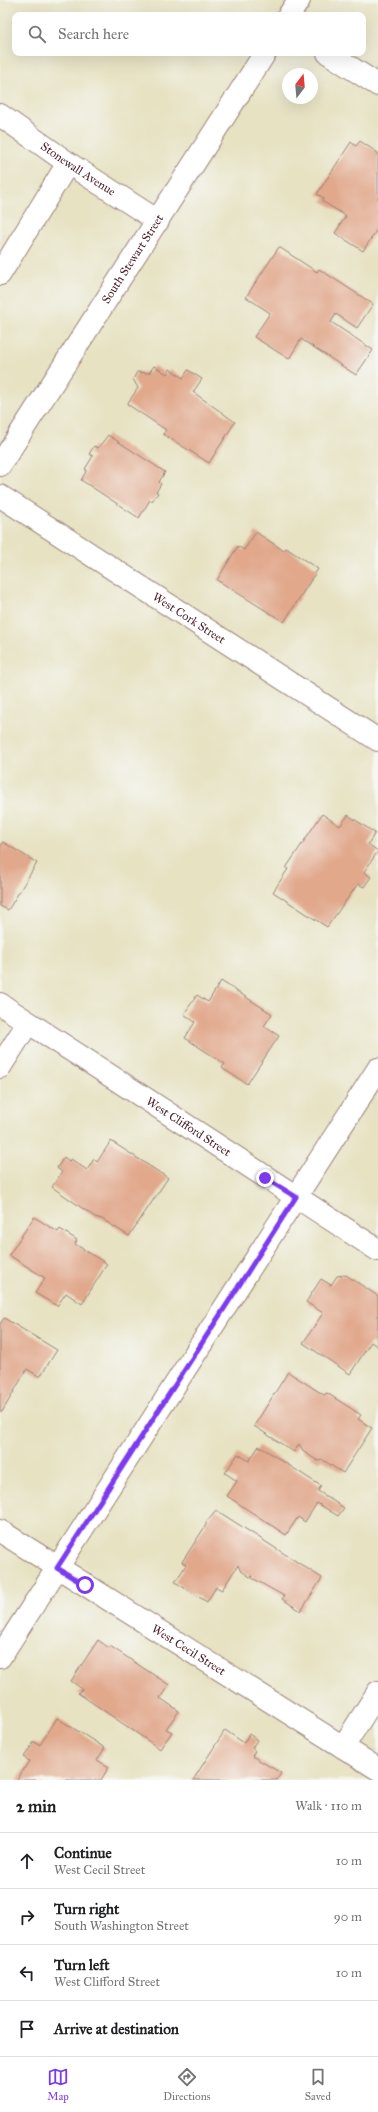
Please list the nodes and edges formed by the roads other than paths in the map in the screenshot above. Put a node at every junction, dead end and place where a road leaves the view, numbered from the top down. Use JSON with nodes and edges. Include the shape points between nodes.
{"nodes":[{"id":1,"x":299,"y":0,"type":"edge"},
{"id":2,"x":292,"y":12,"type":"edge"},
{"id":3,"x":263,"y":56,"type":"edge"},
{"id":4,"x":333,"y":56,"type":"edge"},
{"id":5,"x":378,"y":85,"type":"edge"},
{"id":6,"x":0,"y":115,"type":"edge"},
{"id":7,"x":68,"y":163,"type":"junction"},
{"id":8,"x":158,"y":221,"type":"junction"},
{"id":9,"x":0,"y":274,"type":"edge"},
{"id":10,"x":0,"y":465,"type":"edge"},
{"id":11,"x":0,"y":496,"type":"edge"},
{"id":12,"x":378,"y":740,"type":"edge"},
{"id":13,"x":0,"y":1004,"type":"edge"},
{"id":14,"x":28,"y":1023,"type":"junction"},
{"id":15,"x":0,"y":1067,"type":"edge"},
{"id":16,"x":378,"y":1069,"type":"edge"},
{"id":17,"x":296,"y":1197,"type":"junction"},
{"id":18,"x":378,"y":1250,"type":"edge"},
{"id":19,"x":0,"y":1532,"type":"edge"},
{"id":20,"x":57,"y":1568,"type":"junction"},
{"id":21,"x":0,"y":1657,"type":"edge"},
{"id":22,"x":378,"y":1692,"type":"edge"},
{"id":23,"x":343,"y":1747,"type":"junction"},
{"id":24,"x":378,"y":1769,"type":"edge"}],
"edges":[{"from":1,"to":2,"type":"street"},
{"from":3,"to":8,"type":"street","name":"South Stewart Street"},
{"from":4,"to":5,"type":"street"},
{"from":6,"to":7,"type":"street","name":"Stonewall Avenue"},
{"from":7,"to":8,"type":"street","name":"Stonewall Avenue"},
{"from":7,"to":9,"type":"street"},
{"from":8,"to":10,"type":"street","name":"South Stewart Street"},
{"from":11,"to":12,"type":"street","name":"West Cork Street"},
{"from":13,"to":14,"type":"street","name":"West Clifford Street"},
{"from":14,"to":15,"type":"street"},
{"from":14,"to":17,"type":"street","name":"West Clifford Street"},
{"from":16,"to":17,"type":"street"},
{"from":17,"to":18,"type":"street","name":"West Clifford Street"},
{"from":17,"to":20,"type":"street"},
{"from":19,"to":20,"type":"street","name":"West Cecil Street"},
{"from":20,"to":21,"type":"street"},
{"from":20,"to":23,"type":"street","name":"West Cecil Street"},
{"from":22,"to":23,"type":"street"},
{"from":23,"to":24,"type":"street","name":"West Cecil Street"}]}
